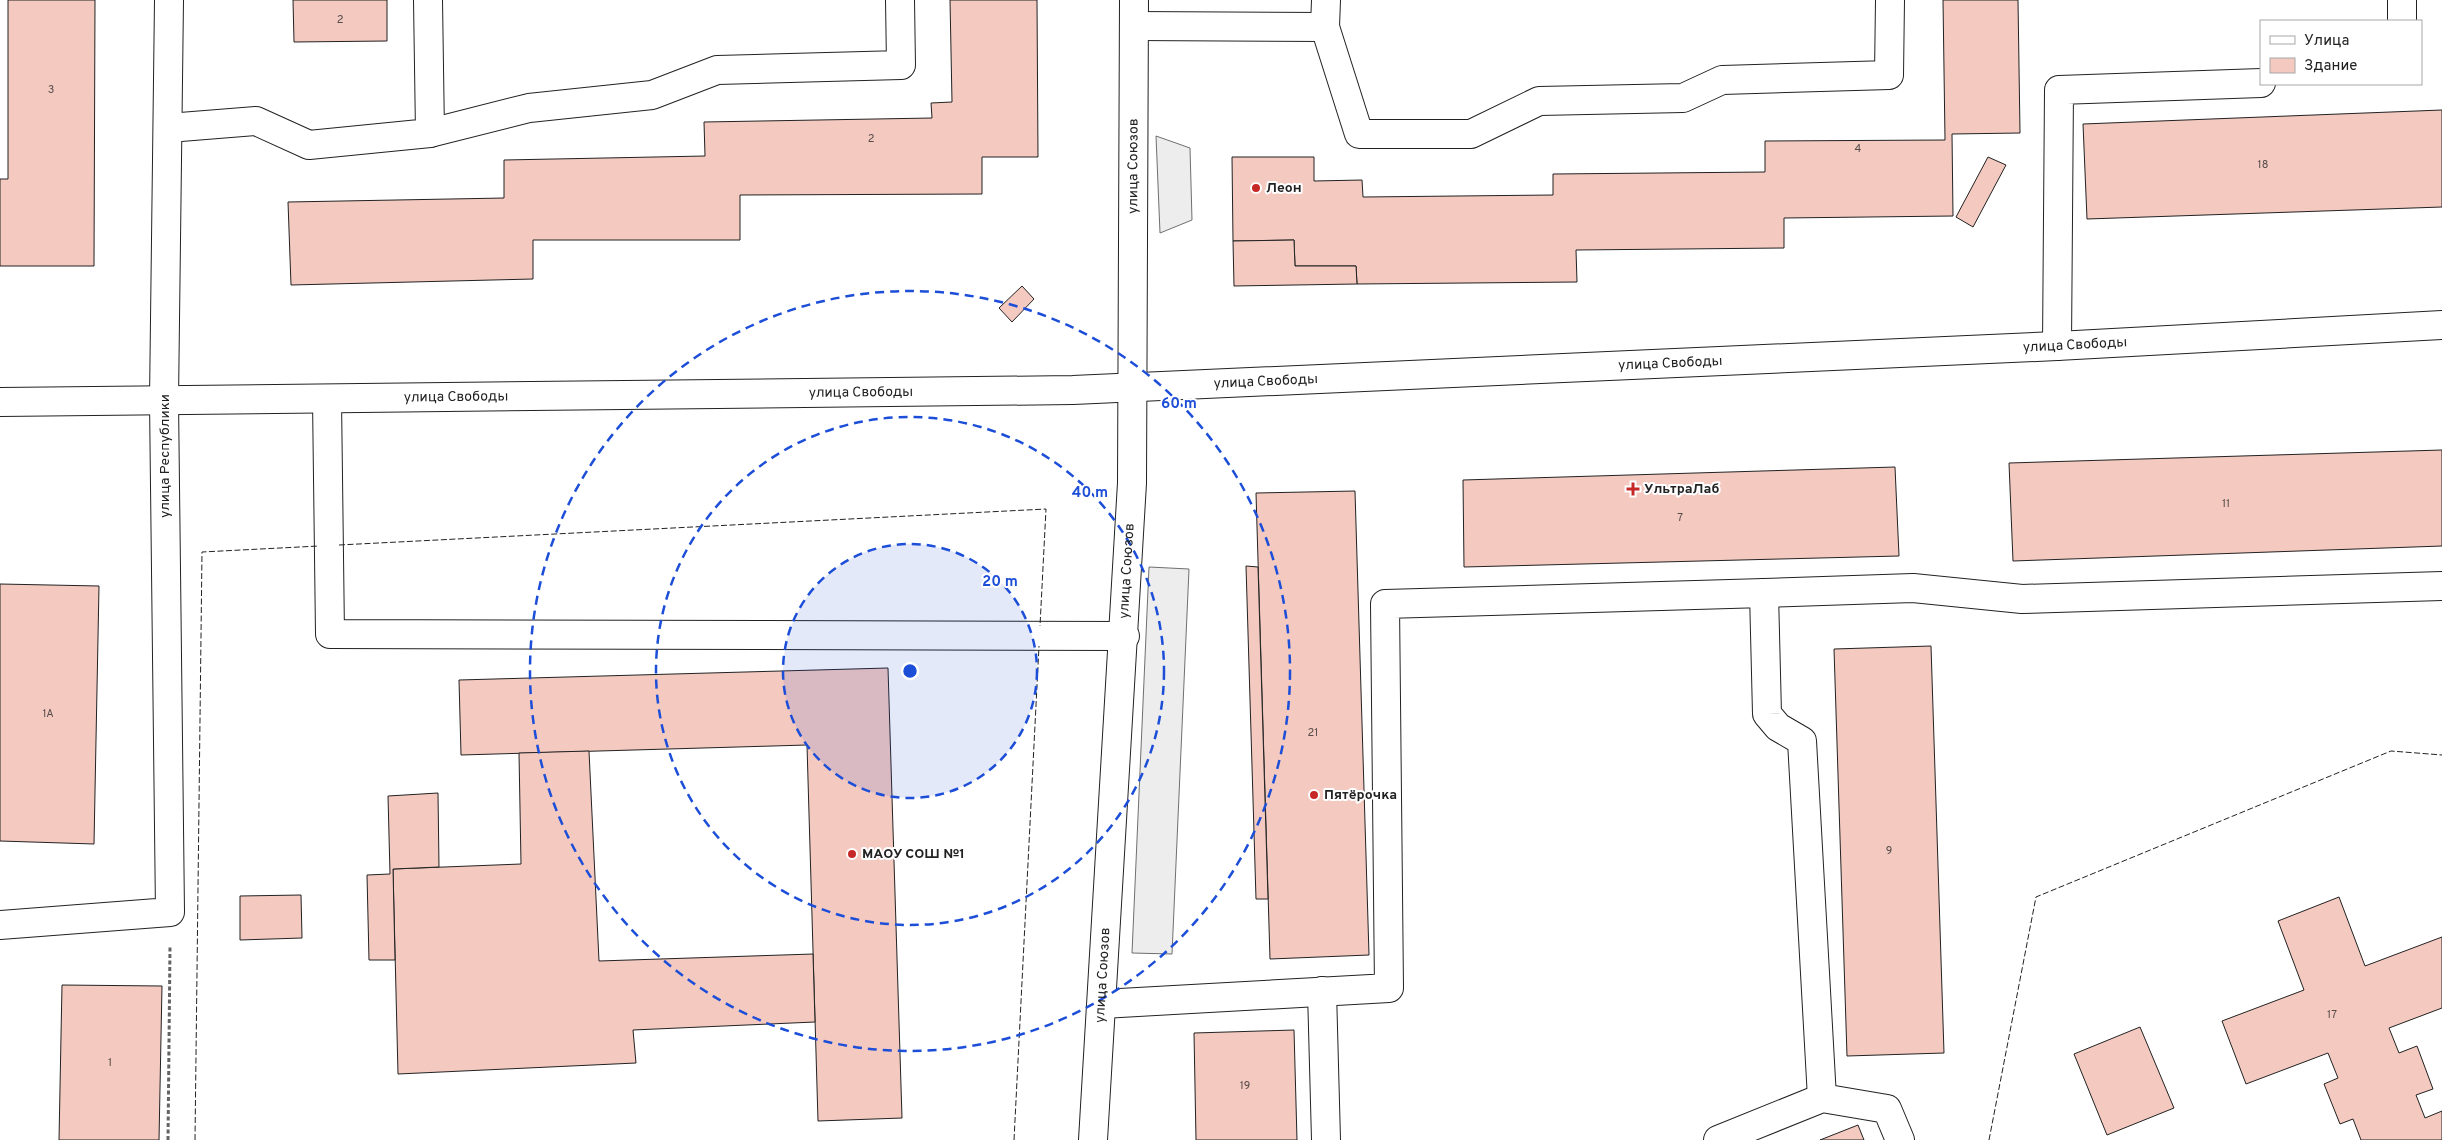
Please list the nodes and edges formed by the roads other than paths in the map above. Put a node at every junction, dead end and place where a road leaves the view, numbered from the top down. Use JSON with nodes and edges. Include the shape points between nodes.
{"nodes":[{"id":1,"x":169,"y":0,"type":"edge"},
{"id":2,"x":428,"y":0,"type":"edge"},
{"id":3,"x":900,"y":0,"type":"edge"},
{"id":4,"x":1326,"y":0,"type":"edge"},
{"id":5,"x":1890,"y":0,"type":"edge"},
{"id":6,"x":2402,"y":0,"type":"edge"},
{"id":7,"x":1134,"y":13,"type":"edge"},
{"id":8,"x":2402,"y":20,"type":"edge"},
{"id":9,"x":1325,"y":27,"type":"junction"},
{"id":10,"x":2260,"y":83,"type":"edge"},
{"id":11,"x":168,"y":128,"type":"junction"},
{"id":12,"x":430,"y":134,"type":"junction"},
{"id":13,"x":2442,"y":325,"type":"edge"},
{"id":14,"x":2056,"y":346,"type":"junction"},
{"id":15,"x":1134,"y":388,"type":"junction"},
{"id":16,"x":327,"y":399,"type":"junction"},
{"id":17,"x":164,"y":400,"type":"junction"},
{"id":18,"x":0,"y":402,"type":"edge"},
{"id":19,"x":2442,"y":586,"type":"edge"},
{"id":20,"x":1764,"y":593,"type":"junction"},
{"id":21,"x":1125,"y":636,"type":"junction"},
{"id":22,"x":0,"y":925,"type":"edge"},
{"id":23,"x":1322,"y":991,"type":"junction"},
{"id":24,"x":1102,"y":1004,"type":"junction"},
{"id":25,"x":1822,"y":1098,"type":"junction"},
{"id":26,"x":1093,"y":1140,"type":"edge"},
{"id":27,"x":1326,"y":1140,"type":"edge"},
{"id":28,"x":1718,"y":1140,"type":"edge"},
{"id":29,"x":1900,"y":1140,"type":"edge"}],
"edges":[{"from":1,"to":11,"type":"street","name":"улица Республики"},
{"from":2,"to":12,"type":"street"},
{"from":3,"to":12,"type":"street","via":[[901,65],[717,70],[652,95],[529,108]]},
{"from":4,"to":9,"type":"street"},
{"from":5,"to":9,"type":"street","via":[[1889,75],[1722,80],[1684,98],[1539,101],[1471,134],[1359,134]]},
{"from":6,"to":8,"type":"street"},
{"from":7,"to":9,"type":"street"},
{"from":7,"to":15,"type":"street","name":"улица Союзов"},
{"from":10,"to":14,"type":"street","via":[[2059,90]]},
{"from":11,"to":12,"type":"street","via":[[256,121],[309,145]]},
{"from":11,"to":17,"type":"street","name":"улица Республики"},
{"from":13,"to":14,"type":"street","name":"улица Свободы"},
{"from":14,"to":15,"type":"street","name":"улица Свободы"},
{"from":15,"to":16,"type":"street","name":"улица Свободы"},
{"from":15,"to":21,"type":"street","name":"улица Союзов"},
{"from":16,"to":17,"type":"street","name":"улица Свободы"},
{"from":16,"to":21,"type":"street","via":[[330,634]]},
{"from":17,"to":18,"type":"street","name":"улица Свободы"},
{"from":17,"to":22,"type":"street","name":"улица Республики","via":[[170,912]]},
{"from":19,"to":20,"type":"street","via":[[2022,599],[1913,588]]},
{"from":20,"to":23,"type":"street","via":[[1385,604],[1389,988]]},
{"from":20,"to":25,"type":"street","via":[[1767,714],[1778,727],[1802,741]]},
{"from":21,"to":24,"type":"street","name":"улица Союзов"},
{"from":23,"to":24,"type":"street"},
{"from":23,"to":27,"type":"street"},
{"from":24,"to":26,"type":"street","name":"улица Союзов"},
{"from":25,"to":28,"type":"street"},
{"from":25,"to":29,"type":"street","via":[[1887,1109]]}]}
